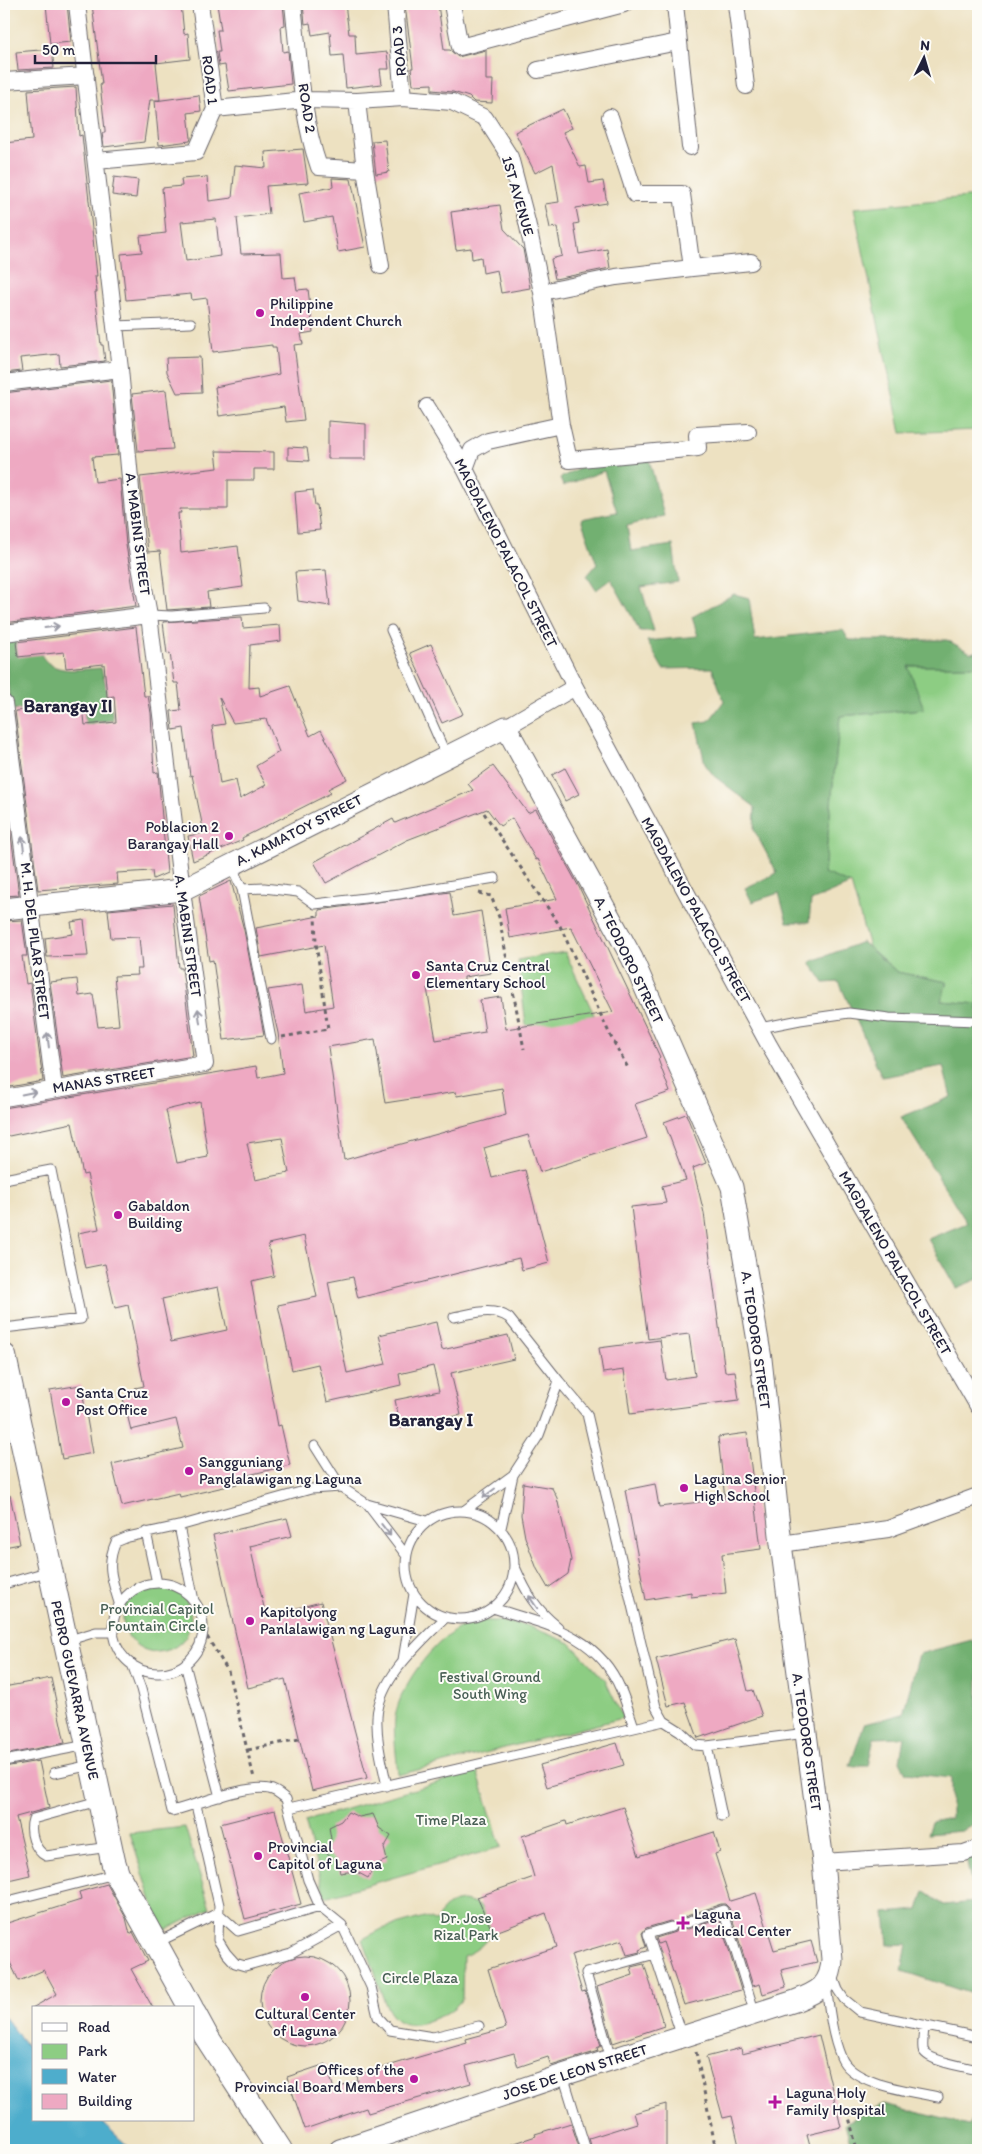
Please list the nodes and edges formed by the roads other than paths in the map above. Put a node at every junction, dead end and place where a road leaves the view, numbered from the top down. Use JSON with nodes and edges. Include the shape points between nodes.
{"nodes":[{"id":1,"x":78,"y":4,"type":"edge"},
{"id":2,"x":200,"y":4,"type":"edge"},
{"id":3,"x":293,"y":4,"type":"edge"},
{"id":4,"x":395,"y":4,"type":"edge"},
{"id":5,"x":452,"y":4,"type":"edge"},
{"id":6,"x":624,"y":4,"type":"edge"},
{"id":7,"x":675,"y":4,"type":"edge"},
{"id":8,"x":736,"y":4,"type":"edge"},
{"id":9,"x":678,"y":42,"type":"junction"},
{"id":10,"x":538,"y":70,"type":"dead end"},
{"id":11,"x":86,"y":76,"type":"junction"},
{"id":12,"x":4,"y":80,"type":"edge"},
{"id":13,"x":746,"y":86,"type":"dead end"},
{"id":14,"x":403,"y":98,"type":"junction"},
{"id":15,"x":304,"y":100,"type":"junction"},
{"id":16,"x":357,"y":101,"type":"junction"},
{"id":17,"x":215,"y":109,"type":"junction"},
{"id":18,"x":610,"y":117,"type":"dead end"},
{"id":19,"x":690,"y":147,"type":"dead end"},
{"id":20,"x":96,"y":161,"type":"junction"},
{"id":21,"x":364,"y":170,"type":"junction"},
{"id":22,"x":751,"y":262,"type":"dead end"},
{"id":23,"x":381,"y":266,"type":"dead end"},
{"id":24,"x":692,"y":268,"type":"junction"},
{"id":25,"x":542,"y":292,"type":"junction"},
{"id":26,"x":191,"y":323,"type":"dead end"},
{"id":27,"x":115,"y":326,"type":"junction"},
{"id":28,"x":120,"y":369,"type":"junction"},
{"id":29,"x":4,"y":383,"type":"edge"},
{"id":30,"x":427,"y":407,"type":"dead end"},
{"id":31,"x":561,"y":424,"type":"junction"},
{"id":32,"x":748,"y":432,"type":"dead end"},
{"id":33,"x":465,"y":469,"type":"junction"},
{"id":34,"x":264,"y":608,"type":"dead end"},
{"id":35,"x":149,"y":615,"type":"junction"},
{"id":36,"x":392,"y":630,"type":"dead end"},
{"id":37,"x":4,"y":633,"type":"edge"},
{"id":38,"x":575,"y":687,"type":"junction"},
{"id":39,"x":4,"y":704,"type":"edge"},
{"id":40,"x":506,"y":727,"type":"junction"},
{"id":41,"x":446,"y":755,"type":"junction"},
{"id":42,"x":229,"y":867,"type":"junction"},
{"id":43,"x":495,"y":878,"type":"dead end"},
{"id":44,"x":242,"y":889,"type":"junction"},
{"id":45,"x":182,"y":890,"type":"junction"},
{"id":46,"x":31,"y":906,"type":"junction"},
{"id":47,"x":4,"y":909,"type":"edge"},
{"id":48,"x":978,"y":1021,"type":"edge"},
{"id":49,"x":760,"y":1028,"type":"junction"},
{"id":50,"x":272,"y":1039,"type":"road end"},
{"id":51,"x":205,"y":1064,"type":"joint"},
{"id":52,"x":54,"y":1088,"type":"junction"},
{"id":53,"x":4,"y":1098,"type":"edge"},
{"id":54,"x":4,"y":1179,"type":"edge"},
{"id":55,"x":454,"y":1317,"type":"dead end"},
{"id":56,"x":4,"y":1328,"type":"edge"},
{"id":57,"x":5,"y":1371,"type":"edge"},
{"id":58,"x":559,"y":1381,"type":"junction"},
{"id":59,"x":978,"y":1406,"type":"edge"},
{"id":60,"x":315,"y":1446,"type":"dead end"},
{"id":61,"x":513,"y":1475,"type":"junction"},
{"id":62,"x":341,"y":1487,"type":"junction"},
{"id":63,"x":978,"y":1496,"type":"edge"},
{"id":64,"x":367,"y":1504,"type":"junction"},
{"id":65,"x":465,"y":1510,"type":"junction"},
{"id":66,"x":427,"y":1521,"type":"junction"},
{"id":67,"x":179,"y":1526,"type":"junction"},
{"id":68,"x":501,"y":1528,"type":"junction"},
{"id":69,"x":146,"y":1532,"type":"junction"},
{"id":70,"x":781,"y":1544,"type":"junction"},
{"id":71,"x":406,"y":1555,"type":"junction"},
{"id":72,"x":515,"y":1566,"type":"junction"},
{"id":73,"x":50,"y":1571,"type":"junction"},
{"id":74,"x":157,"y":1583,"type":"junction"},
{"id":75,"x":4,"y":1584,"type":"edge"},
{"id":76,"x":414,"y":1594,"type":"junction"},
{"id":77,"x":194,"y":1602,"type":"junction"},
{"id":78,"x":120,"y":1606,"type":"junction"},
{"id":79,"x":493,"y":1608,"type":"junction"},
{"id":80,"x":446,"y":1617,"type":"junction"},
{"id":81,"x":562,"y":1630,"type":"junction"},
{"id":82,"x":114,"y":1632,"type":"junction"},
{"id":83,"x":66,"y":1641,"type":"junction"},
{"id":84,"x":403,"y":1660,"type":"junction"},
{"id":85,"x":132,"y":1664,"type":"junction"},
{"id":86,"x":185,"y":1664,"type":"junction"},
{"id":87,"x":664,"y":1721,"type":"junction"},
{"id":88,"x":634,"y":1727,"type":"junction"},
{"id":89,"x":806,"y":1733,"type":"junction"},
{"id":90,"x":707,"y":1746,"type":"junction"},
{"id":91,"x":89,"y":1755,"type":"junction"},
{"id":92,"x":4,"y":1761,"type":"edge"},
{"id":93,"x":54,"y":1773,"type":"dead end"},
{"id":94,"x":387,"y":1786,"type":"junction"},
{"id":95,"x":220,"y":1798,"type":"junction"},
{"id":96,"x":98,"y":1801,"type":"junction"},
{"id":97,"x":196,"y":1805,"type":"junction"},
{"id":98,"x":289,"y":1808,"type":"junction"},
{"id":99,"x":722,"y":1816,"type":"dead end"},
{"id":100,"x":110,"y":1848,"type":"junction"},
{"id":101,"x":978,"y":1848,"type":"edge"},
{"id":102,"x":824,"y":1862,"type":"junction"},
{"id":103,"x":117,"y":1874,"type":"junction"},
{"id":104,"x":4,"y":1902,"type":"edge"},
{"id":105,"x":320,"y":1907,"type":"junction"},
{"id":106,"x":218,"y":1913,"type":"junction"},
{"id":107,"x":686,"y":1922,"type":"dead end"},
{"id":108,"x":342,"y":1924,"type":"junction"},
{"id":109,"x":671,"y":1927,"type":"dead end"},
{"id":110,"x":156,"y":1943,"type":"junction"},
{"id":111,"x":655,"y":1954,"type":"junction"},
{"id":112,"x":822,"y":1983,"type":"junction"},
{"id":113,"x":189,"y":2006,"type":"edge"},
{"id":114,"x":755,"y":2015,"type":"junction"},
{"id":115,"x":195,"y":2016,"type":"edge"},
{"id":116,"x":924,"y":2025,"type":"junction"},
{"id":117,"x":478,"y":2026,"type":"dead end"},
{"id":118,"x":687,"y":2035,"type":"junction"},
{"id":119,"x":978,"y":2037,"type":"edge"},
{"id":120,"x":611,"y":2059,"type":"junction"},
{"id":121,"x":978,"y":2070,"type":"edge"},
{"id":122,"x":563,"y":2075,"type":"junction"},
{"id":123,"x":938,"y":2097,"type":"dead end"},
{"id":124,"x":280,"y":2150,"type":"edge"},
{"id":125,"x":340,"y":2150,"type":"edge"},
{"id":126,"x":586,"y":2150,"type":"edge"}],
"edges":[{"from":1,"to":11,"type":"street","name":"A. MABINI STREET"},
{"from":2,"to":17,"type":"street","name":"ROAD 1"},
{"from":3,"to":15,"type":"street","name":"ROAD 2"},
{"from":4,"to":14,"type":"street","name":"ROAD 3"},
{"from":5,"to":6,"type":"street","via":[[460,47]]},
{"from":7,"to":9,"type":"street"},
{"from":8,"to":13,"type":"street"},
{"from":9,"to":10,"type":"street"},
{"from":9,"to":19,"type":"street"},
{"from":11,"to":12,"type":"street"},
{"from":11,"to":20,"type":"street","name":"A. MABINI STREET"},
{"from":14,"to":16,"type":"street","name":"1ST AVENUE"},
{"from":14,"to":25,"type":"street","name":"1ST AVENUE","via":[[452,102],[484,118],[510,157]]},
{"from":15,"to":16,"type":"street","name":"1ST AVENUE"},
{"from":15,"to":17,"type":"street","name":"1ST AVENUE"},
{"from":15,"to":21,"type":"street","name":"ROAD 2","via":[[319,167]]},
{"from":16,"to":21,"type":"street"},
{"from":17,"to":20,"type":"street","name":"ROAD 1","via":[[196,152]]},
{"from":18,"to":24,"type":"street","via":[[635,194],[682,194]]},
{"from":20,"to":27,"type":"street","name":"A. MABINI STREET"},
{"from":21,"to":23,"type":"street"},
{"from":22,"to":24,"type":"street"},
{"from":24,"to":25,"type":"street","via":[[616,277]]},
{"from":25,"to":31,"type":"street","name":"1ST AVENUE"},
{"from":26,"to":27,"type":"lane"},
{"from":27,"to":28,"type":"street","name":"A. MABINI STREET"},
{"from":28,"to":29,"type":"street"},
{"from":28,"to":35,"type":"street","name":"A. MABINI STREET","via":[[136,544]]},
{"from":30,"to":33,"type":"street","name":"MAGDALENO PALACOL STREET"},
{"from":31,"to":32,"type":"street","name":"1ST AVENUE","via":[[569,460],[698,448],[697,435]]},
{"from":31,"to":33,"type":"street","via":[[488,441],[472,450]]},
{"from":33,"to":38,"type":"street","name":"MAGDALENO PALACOL STREET"},
{"from":34,"to":35,"type":"lane"},
{"from":37,"to":35,"type":"street","one_way":true},
{"from":35,"to":45,"type":"street","name":"A. MABINI STREET"},
{"from":36,"to":41,"type":"lane"},
{"from":38,"to":40,"type":"street","name":"A. KAMATOY STREET"},
{"from":38,"to":49,"type":"street","name":"MAGDALENO PALACOL STREET"},
{"from":46,"to":39,"type":"street","name":"M. H. DEL PILAR STREET","one_way":true},
{"from":40,"to":41,"type":"street","name":"A. KAMATOY STREET"},
{"from":40,"to":70,"type":"street","name":"A. TEODORO STREET","via":[[632,958],[732,1187],[761,1359]]},
{"from":41,"to":42,"type":"street","name":"A. KAMATOY STREET"},
{"from":42,"to":44,"type":"lane"},
{"from":42,"to":45,"type":"street","name":"A. KAMATOY STREET"},
{"from":43,"to":44,"type":"lane","via":[[315,904],[298,892]]},
{"from":44,"to":50,"type":"lane"},
{"from":45,"to":46,"type":"street","name":"A. KAMATOY STREET"},
{"from":51,"to":45,"type":"street","name":"A. MABINI STREET","one_way":true},
{"from":46,"to":47,"type":"street","name":"A. KAMATOY STREET"},
{"from":52,"to":46,"type":"street","name":"M. H. DEL PILAR STREET","one_way":true},
{"from":48,"to":49,"type":"lane","via":[[889,1018],[849,1013]]},
{"from":49,"to":59,"type":"street","name":"MAGDALENO PALACOL STREET"},
{"from":51,"to":52,"type":"street","name":"MANAS STREET"},
{"from":53,"to":52,"type":"street","name":"MANAS STREET","one_way":true},
{"from":54,"to":56,"type":"lane","via":[[51,1170],[81,1319]]},
{"from":55,"to":58,"type":"lane","via":[[491,1310],[500,1312],[509,1318]]},
{"from":57,"to":73,"type":"main road","name":"PEDRO GUEVARRA AVENUE"},
{"from":58,"to":61,"type":"lane","via":[[539,1435]]},
{"from":58,"to":87,"type":"lane","via":[[587,1414],[656,1707]]},
{"from":60,"to":62,"type":"lane"},
{"from":61,"to":65,"type":"lane","one_way":true},
{"from":61,"to":68,"type":"lane"},
{"from":62,"to":64,"type":"lane"},
{"from":62,"to":67,"type":"lane","via":[[311,1489]]},
{"from":63,"to":70,"type":"street","via":[[888,1529]]},
{"from":64,"to":66,"type":"lane"},
{"from":64,"to":71,"type":"lane","one_way":true},
{"from":65,"to":66,"type":"lane","via":[[445,1512]]},
{"from":65,"to":68,"type":"lane","via":[[484,1516]]},
{"from":66,"to":71,"type":"lane","via":[[413,1536]]},
{"from":67,"to":69,"type":"lane"},
{"from":67,"to":77,"type":"lane"},
{"from":68,"to":72,"type":"lane","via":[[511,1546]]},
{"from":69,"to":74,"type":"lane"},
{"from":69,"to":78,"type":"lane","via":[[116,1542],[110,1556]]},
{"from":70,"to":89,"type":"street","name":"A. TEODORO STREET"},
{"from":71,"to":76,"type":"lane","via":[[406,1575]]},
{"from":72,"to":79,"type":"lane","via":[[511,1585]]},
{"from":81,"to":72,"type":"lane","one_way":true,"via":[[537,1609]]},
{"from":73,"to":75,"type":"lane"},
{"from":73,"to":83,"type":"main road","name":"PEDRO GUEVARRA AVENUE"},
{"from":74,"to":77,"type":"lane","via":[[174,1586]]},
{"from":74,"to":78,"type":"lane","via":[[140,1588],[125,1598]]},
{"from":76,"to":80,"type":"lane","via":[[428,1608]]},
{"from":76,"to":84,"type":"lane"},
{"from":77,"to":86,"type":"lane","via":[[203,1630],[198,1649]]},
{"from":78,"to":82,"type":"lane"},
{"from":79,"to":80,"type":"lane","via":[[465,1619]]},
{"from":79,"to":81,"type":"lane"},
{"from":80,"to":84,"type":"lane"},
{"from":81,"to":88,"type":"lane","via":[[585,1642],[604,1662],[621,1689]]},
{"from":82,"to":83,"type":"lane","via":[[96,1632]]},
{"from":82,"to":85,"type":"lane","via":[[119,1650]]},
{"from":83,"to":91,"type":"main road","name":"PEDRO GUEVARRA AVENUE"},
{"from":84,"to":94,"type":"lane","via":[[392,1675],[377,1715],[378,1742]]},
{"from":85,"to":86,"type":"lane","via":[[158,1673]]},
{"from":85,"to":97,"type":"lane","via":[[172,1811]]},
{"from":86,"to":95,"type":"lane"},
{"from":87,"to":88,"type":"lane"},
{"from":87,"to":90,"type":"lane","via":[[695,1745]]},
{"from":88,"to":94,"type":"lane"},
{"from":89,"to":90,"type":"lane"},
{"from":89,"to":102,"type":"street","name":"A. TEODORO STREET"},
{"from":90,"to":99,"type":"lane"},
{"from":91,"to":92,"type":"lane"},
{"from":91,"to":93,"type":"lane"},
{"from":91,"to":96,"type":"main road","name":"PEDRO GUEVARRA AVENUE"},
{"from":94,"to":98,"type":"lane"},
{"from":95,"to":97,"type":"lane"},
{"from":95,"to":98,"type":"lane","via":[[256,1788],[271,1789],[286,1799]]},
{"from":96,"to":100,"type":"main road","name":"PEDRO GUEVARRA AVENUE"},
{"from":96,"to":100,"type":"lane","via":[[33,1819],[31,1825],[36,1845],[46,1856]]},
{"from":97,"to":106,"type":"lane","via":[[219,1905]]},
{"from":98,"to":105,"type":"lane","via":[[308,1880]]},
{"from":100,"to":103,"type":"main road","name":"PEDRO GUEVARRA AVENUE"},
{"from":101,"to":102,"type":"street","via":[[964,1853]]},
{"from":102,"to":112,"type":"street","name":"A. TEODORO STREET","via":[[832,1959]]},
{"from":103,"to":104,"type":"lane"},
{"from":103,"to":110,"type":"main road","name":"PEDRO GUEVARRA AVENUE"},
{"from":105,"to":106,"type":"lane","via":[[238,1930]]},
{"from":105,"to":108,"type":"lane"},
{"from":106,"to":108,"type":"lane","via":[[218,1940],[235,1963],[245,1966],[291,1953]]},
{"from":106,"to":110,"type":"lane"},
{"from":107,"to":114,"type":"lane","via":[[723,1910]]},
{"from":108,"to":117,"type":"lane","via":[[371,1987],[378,2017],[390,2030],[433,2037]]},
{"from":109,"to":111,"type":"lane","via":[[648,1934]]},
{"from":110,"to":113,"type":"main road","name":"PEDRO GUEVARRA AVENUE"},
{"from":111,"to":118,"type":"lane"},
{"from":111,"to":120,"type":"lane","via":[[586,1973]]},
{"from":112,"to":114,"type":"street","name":"JOSE DE LEON STREET"},
{"from":112,"to":116,"type":"lane","via":[[838,1990],[860,2012]]},
{"from":112,"to":123,"type":"lane","via":[[841,2058],[852,2072],[866,2080]]},
{"from":114,"to":118,"type":"street","name":"JOSE DE LEON STREET"},
{"from":115,"to":124,"type":"main road"},
{"from":116,"to":119,"type":"lane"},
{"from":116,"to":121,"type":"lane","via":[[925,2054]]},
{"from":118,"to":120,"type":"street","name":"JOSE DE LEON STREET"},
{"from":120,"to":122,"type":"street","name":"JOSE DE LEON STREET"},
{"from":122,"to":125,"type":"street","name":"JOSE DE LEON STREET"},
{"from":122,"to":126,"type":"lane"}]}
